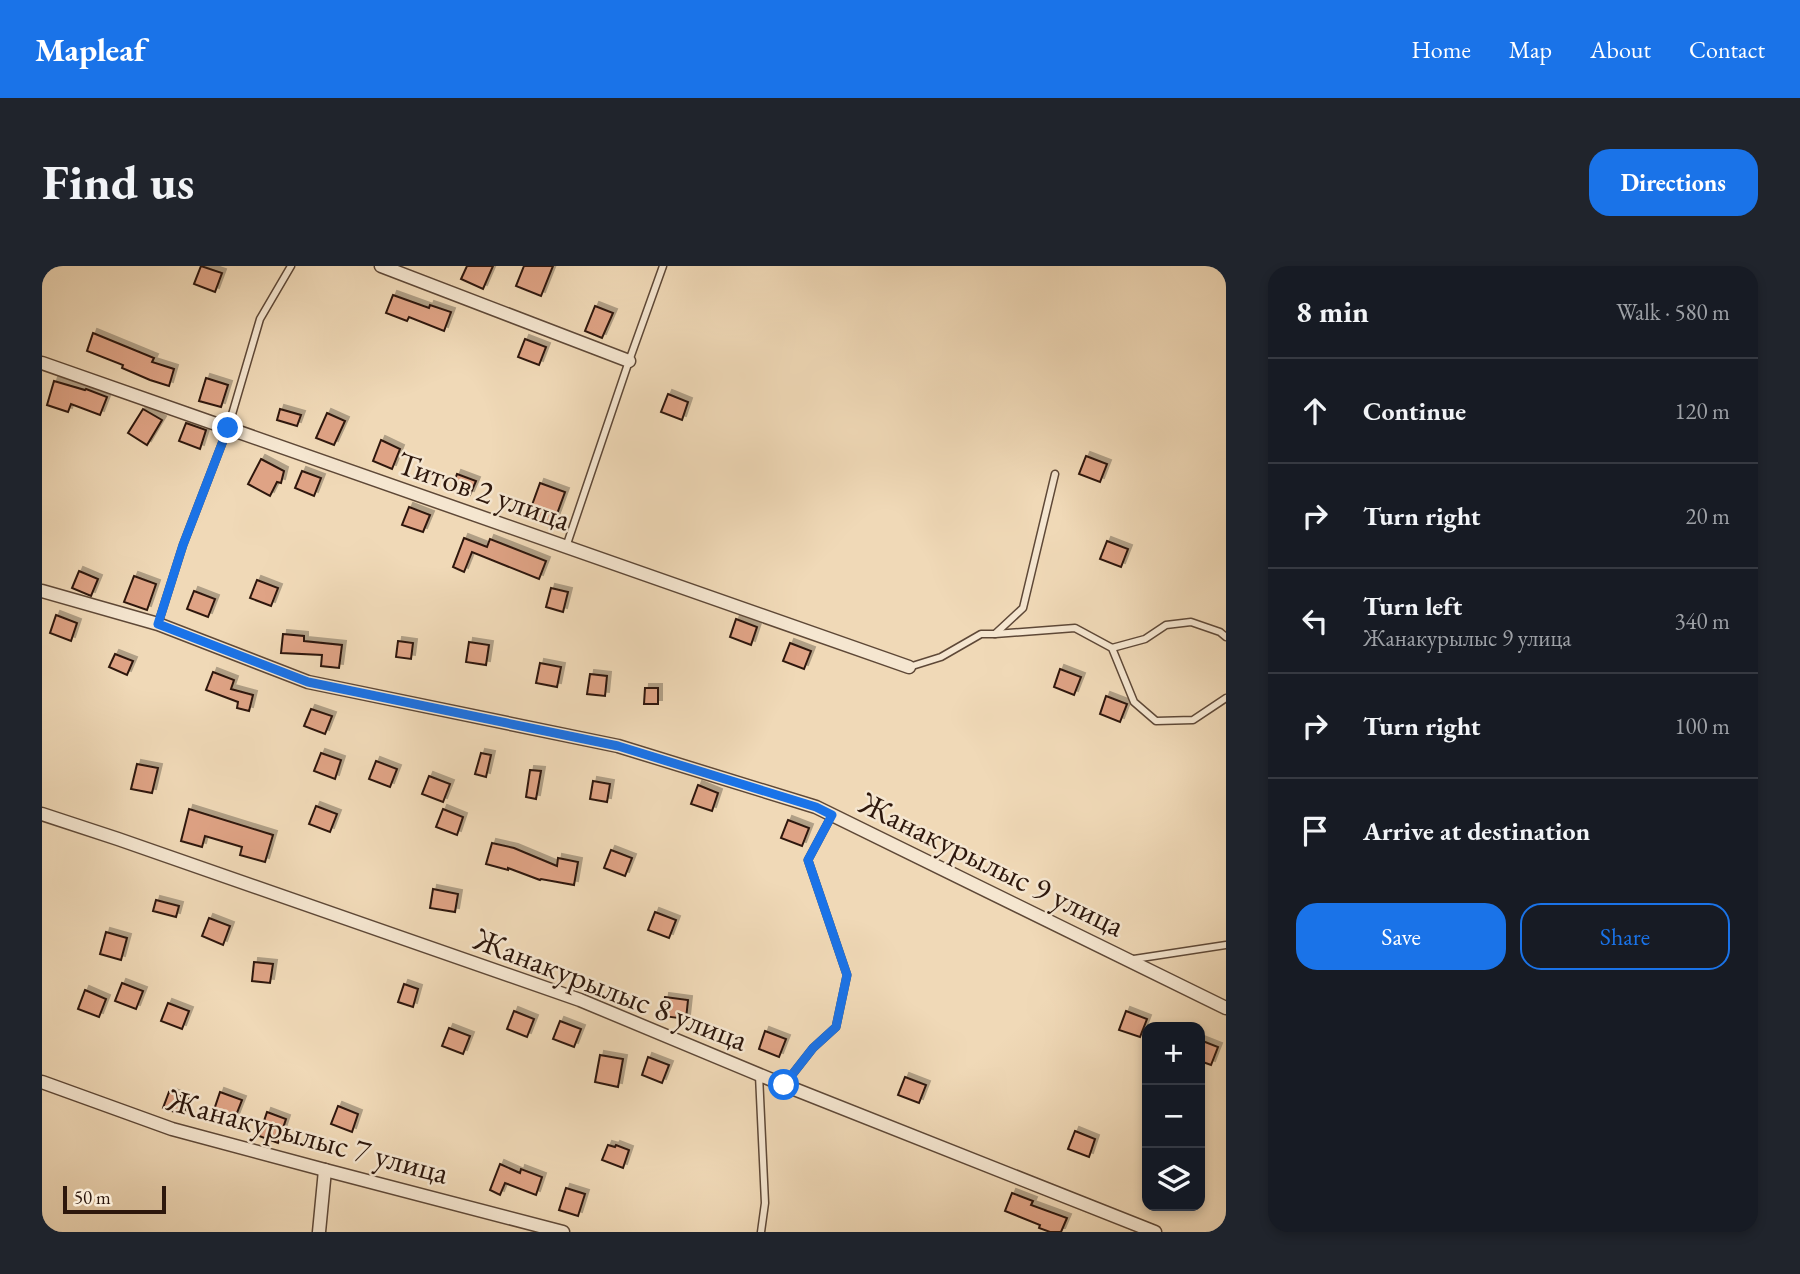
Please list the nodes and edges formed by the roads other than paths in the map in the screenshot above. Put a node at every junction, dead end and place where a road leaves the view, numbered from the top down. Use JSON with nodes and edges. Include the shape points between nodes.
{"nodes":[{"id":1,"x":291,"y":266,"type":"edge"},
{"id":2,"x":381,"y":266,"type":"edge"},
{"id":3,"x":663,"y":266,"type":"edge"},
{"id":4,"x":629,"y":361,"type":"junction"},
{"id":5,"x":42,"y":363,"type":"edge"},
{"id":6,"x":228,"y":428,"type":"junction"},
{"id":7,"x":1055,"y":474,"type":"dead end"},
{"id":8,"x":566,"y":547,"type":"junction"},
{"id":9,"x":42,"y":591,"type":"edge"},
{"id":10,"x":158,"y":624,"type":"junction"},
{"id":11,"x":995,"y":634,"type":"junction"},
{"id":12,"x":1226,"y":637,"type":"edge"},
{"id":13,"x":1112,"y":648,"type":"junction"},
{"id":14,"x":909,"y":667,"type":"joint"},
{"id":15,"x":1226,"y":698,"type":"edge"},
{"id":16,"x":42,"y":814,"type":"edge"},
{"id":17,"x":832,"y":815,"type":"junction"},
{"id":18,"x":1226,"y":945,"type":"edge"},
{"id":19,"x":1129,"y":960,"type":"junction"},
{"id":20,"x":1226,"y":1008,"type":"edge"},
{"id":21,"x":759,"y":1075,"type":"junction"},
{"id":22,"x":42,"y":1082,"type":"edge"},
{"id":23,"x":784,"y":1085,"type":"junction"},
{"id":24,"x":325,"y":1170,"type":"junction"},
{"id":25,"x":319,"y":1232,"type":"edge"},
{"id":26,"x":563,"y":1232,"type":"edge"},
{"id":27,"x":761,"y":1232,"type":"edge"},
{"id":28,"x":1155,"y":1232,"type":"edge"}],
"edges":[{"from":1,"to":6,"type":"lane","via":[[260,319]]},
{"from":2,"to":4,"type":"street"},
{"from":3,"to":4,"type":"lane"},
{"from":4,"to":8,"type":"lane"},
{"from":5,"to":6,"type":"street","name":"Титов 2 улица"},
{"from":6,"to":8,"type":"street","name":"Титов 2 улица"},
{"from":6,"to":10,"type":"lane"},
{"from":7,"to":11,"type":"lane","via":[[1023,608]]},
{"from":8,"to":14,"type":"street","name":"Титов 2 улица"},
{"from":9,"to":10,"type":"street","name":"Жанакурылыс 9 улица"},
{"from":10,"to":17,"type":"street","name":"Жанакурылыс 9 улица","via":[[308,682],[618,746]]},
{"from":11,"to":13,"type":"lane","via":[[1076,628]]},
{"from":11,"to":14,"type":"lane","via":[[981,634],[941,657]]},
{"from":12,"to":13,"type":"lane","via":[[1191,622],[1166,625],[1145,639]]},
{"from":13,"to":15,"type":"lane","via":[[1134,702],[1156,721],[1193,720]]},
{"from":16,"to":21,"type":"street","name":"Жанакурылыс 8 улица","via":[[580,1000]]},
{"from":17,"to":19,"type":"street","name":"Жанакурылыс 9 улица"},
{"from":17,"to":23,"type":"lane","via":[[808,860],[847,975],[836,1027]]},
{"from":18,"to":19,"type":"lane"},
{"from":19,"to":20,"type":"street","name":"Жанакурылыс 9 улица"},
{"from":21,"to":23,"type":"street","name":"Жанакурылыс 8 улица"},
{"from":21,"to":27,"type":"lane","via":[[765,1203]]},
{"from":22,"to":24,"type":"street","name":"Жанакурылыс 7 улица","via":[[172,1129]]},
{"from":23,"to":28,"type":"street","name":"Жанакурылыс 8 улица"},
{"from":24,"to":25,"type":"street"},
{"from":24,"to":26,"type":"street","name":"Жанакурылыс 7 улица"}]}
